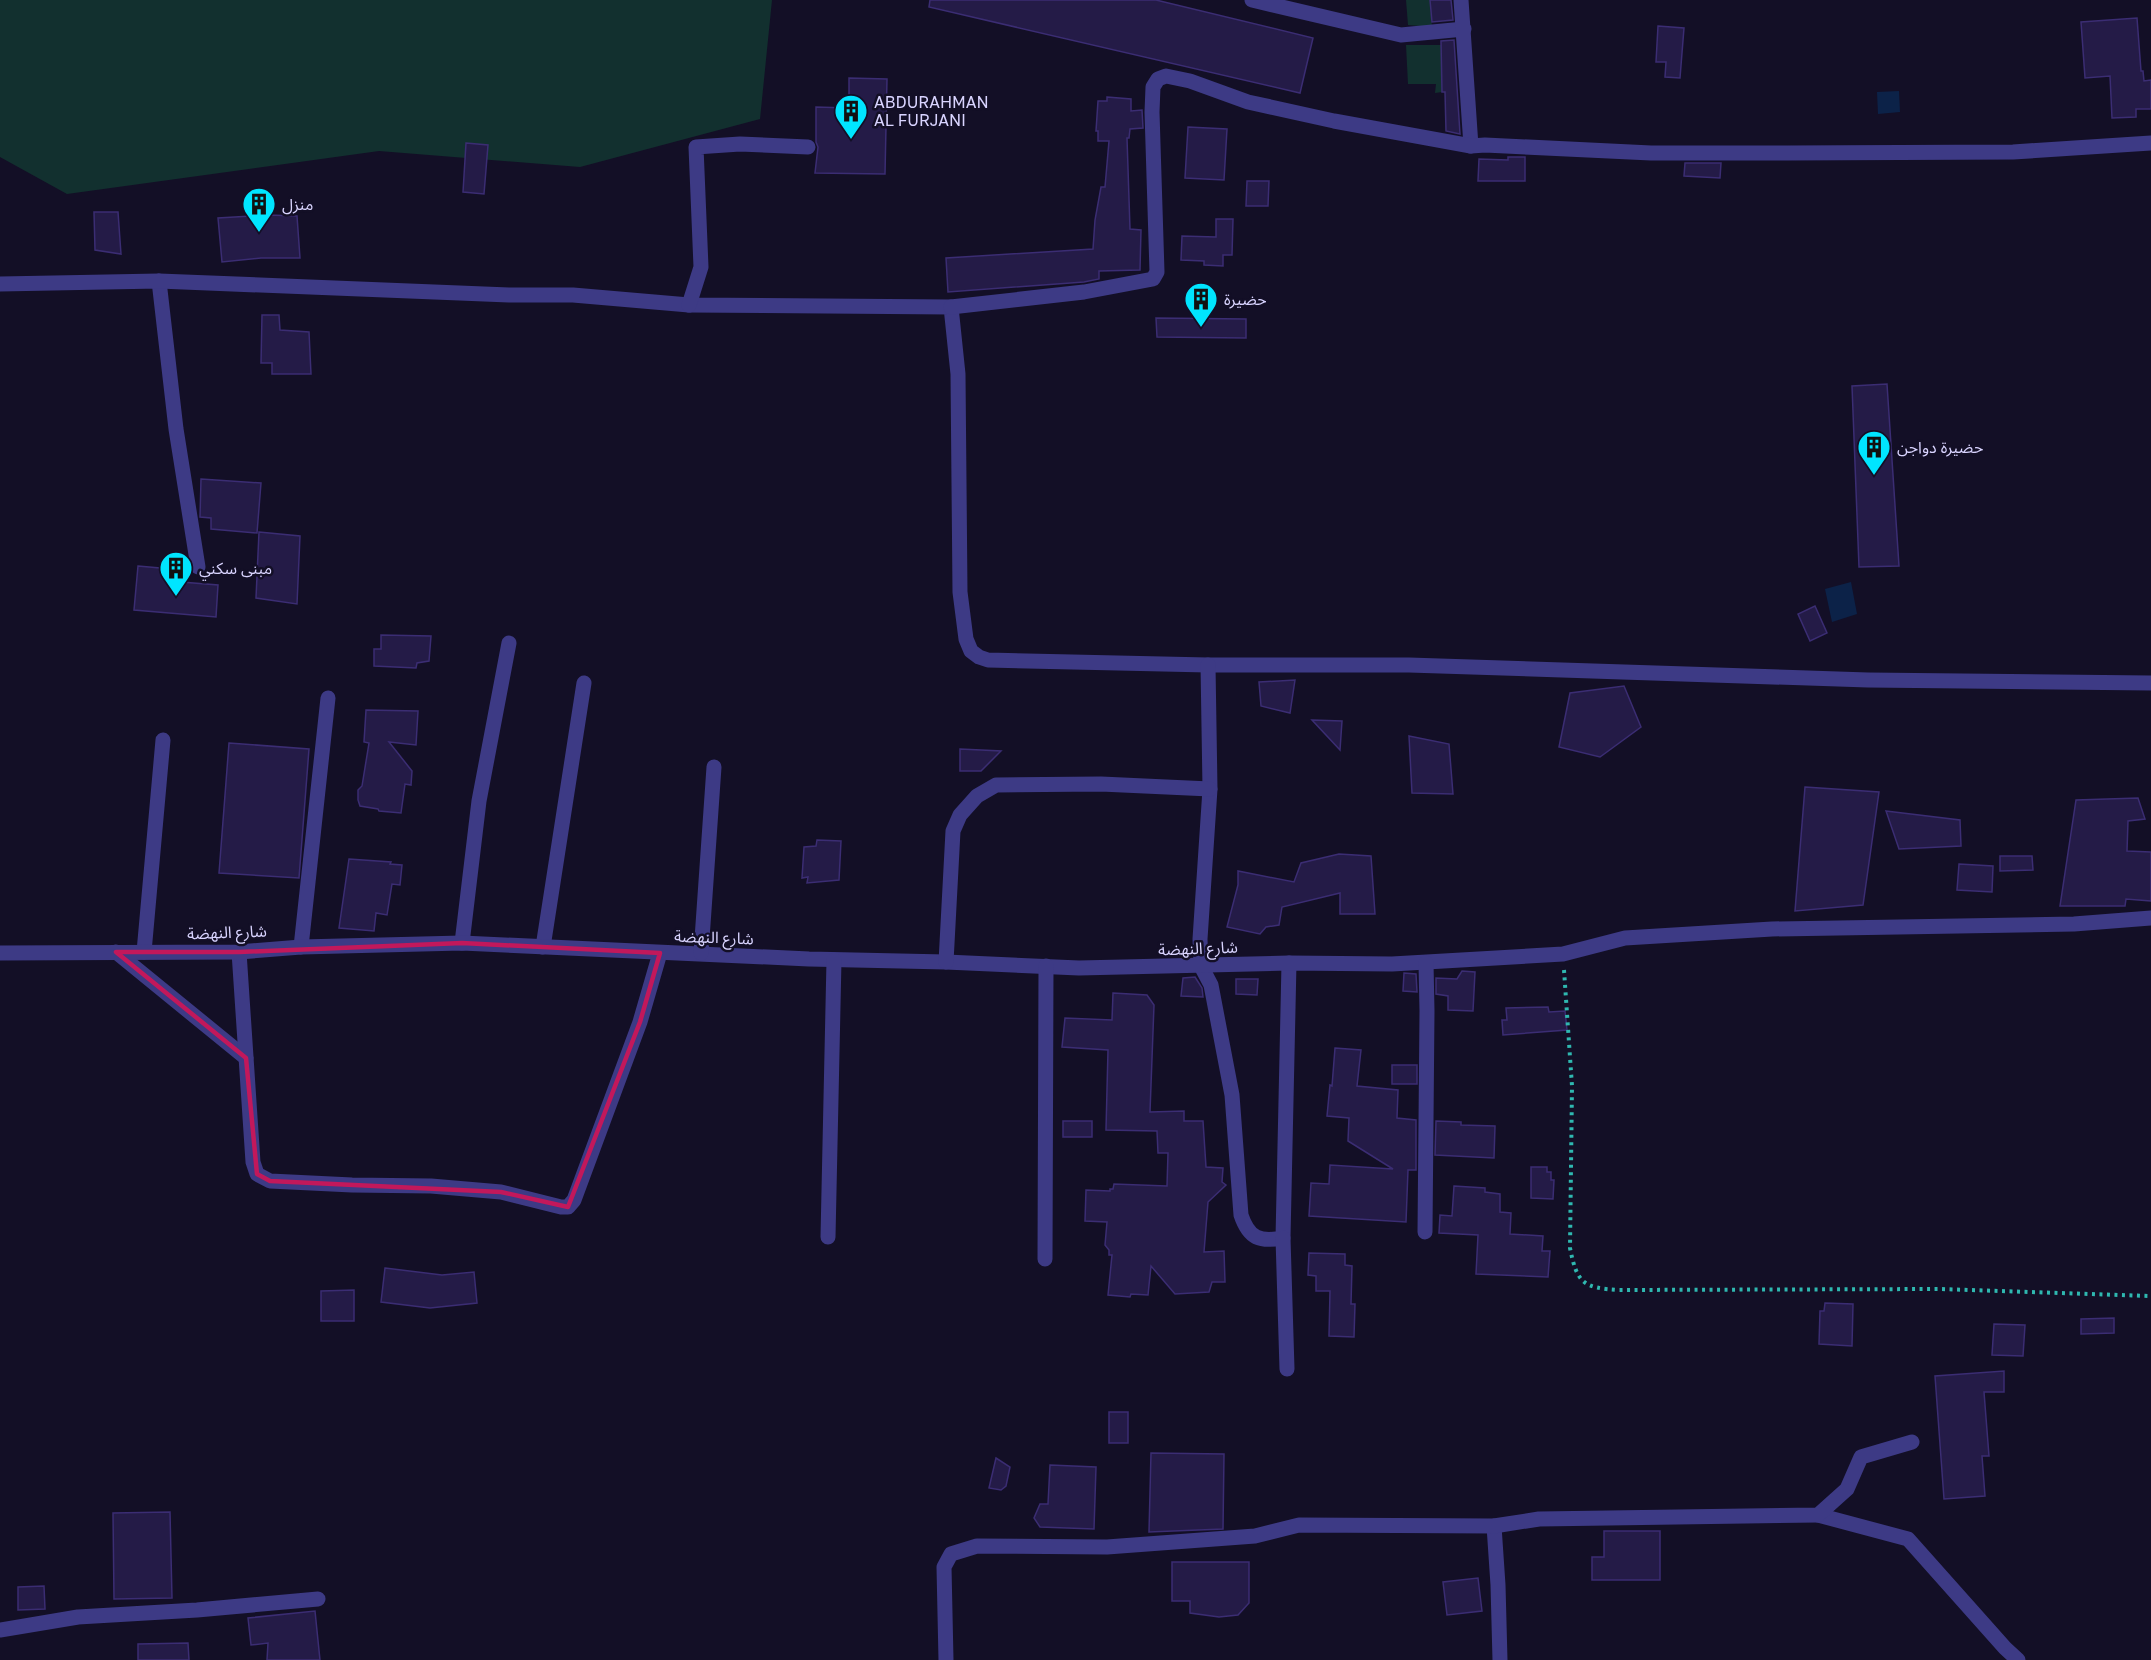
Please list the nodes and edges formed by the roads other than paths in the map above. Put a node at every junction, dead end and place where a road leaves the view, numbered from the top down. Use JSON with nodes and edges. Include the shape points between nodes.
{"nodes":[{"id":1,"x":1252,"y":0,"type":"edge"},
{"id":2,"x":1461,"y":0,"type":"edge"},
{"id":3,"x":1464,"y":29,"type":"junction"},
{"id":4,"x":2151,"y":143,"type":"edge"},
{"id":5,"x":1471,"y":146,"type":"junction"},
{"id":6,"x":808,"y":147,"type":"dead end"},
{"id":7,"x":159,"y":281,"type":"junction"},
{"id":8,"x":0,"y":284,"type":"edge"},
{"id":9,"x":689,"y":305,"type":"junction"},
{"id":10,"x":951,"y":307,"type":"junction"},
{"id":11,"x":198,"y":567,"type":"dead end"},
{"id":12,"x":509,"y":643,"type":"dead end"},
{"id":13,"x":1208,"y":665,"type":"junction"},
{"id":14,"x":584,"y":683,"type":"dead end"},
{"id":15,"x":2151,"y":683,"type":"edge"},
{"id":16,"x":328,"y":698,"type":"dead end"},
{"id":17,"x":163,"y":740,"type":"dead end"},
{"id":18,"x":714,"y":767,"type":"dead end"},
{"id":19,"x":1210,"y":789,"type":"junction"},
{"id":20,"x":2151,"y":918,"type":"edge"},
{"id":21,"x":462,"y":943,"type":"junction"},
{"id":22,"x":301,"y":946,"type":"junction"},
{"id":23,"x":543,"y":946,"type":"junction"},
{"id":24,"x":116,"y":952,"type":"junction"},
{"id":25,"x":144,"y":952,"type":"junction"},
{"id":26,"x":240,"y":952,"type":"junction"},
{"id":27,"x":0,"y":953,"type":"edge"},
{"id":28,"x":660,"y":953,"type":"junction"},
{"id":29,"x":701,"y":953,"type":"junction"},
{"id":30,"x":834,"y":960,"type":"junction"},
{"id":31,"x":946,"y":962,"type":"junction"},
{"id":32,"x":1289,"y":963,"type":"junction"},
{"id":33,"x":1426,"y":963,"type":"junction"},
{"id":34,"x":1046,"y":966,"type":"junction"},
{"id":35,"x":1201,"y":966,"type":"junction"},
{"id":36,"x":246,"y":1058,"type":"junction"},
{"id":37,"x":1425,"y":1232,"type":"dead end"},
{"id":38,"x":828,"y":1237,"type":"dead end"},
{"id":39,"x":1283,"y":1238,"type":"junction"},
{"id":40,"x":1045,"y":1259,"type":"dead end"},
{"id":41,"x":1287,"y":1369,"type":"dead end"},
{"id":42,"x":1912,"y":1442,"type":"dead end"},
{"id":43,"x":1818,"y":1515,"type":"junction"},
{"id":44,"x":1494,"y":1526,"type":"junction"},
{"id":45,"x":318,"y":1599,"type":"dead end"},
{"id":46,"x":0,"y":1630,"type":"edge"},
{"id":47,"x":945,"y":1660,"type":"edge"},
{"id":48,"x":1500,"y":1660,"type":"edge"},
{"id":49,"x":2018,"y":1660,"type":"edge"}],
"edges":[{"from":1,"to":3,"type":"street","via":[[1401,35]]},
{"from":2,"to":3,"type":"street"},
{"from":3,"to":5,"type":"street"},
{"from":4,"to":5,"type":"street","via":[[2013,152],[1787,153]]},
{"from":5,"to":10,"type":"street","via":[[1248,102],[1166,76],[1153,87],[1157,272],[1153,279],[1084,292]]},
{"from":6,"to":9,"type":"street","via":[[696,147],[700,267]]},
{"from":7,"to":8,"type":"street"},
{"from":7,"to":9,"type":"street","via":[[573,295]]},
{"from":7,"to":11,"type":"street","via":[[176,429]]},
{"from":9,"to":10,"type":"street"},
{"from":10,"to":13,"type":"street","via":[[957,374],[960,592],[971,651],[979,657],[1003,662]]},
{"from":12,"to":21,"type":"street","via":[[479,801]]},
{"from":13,"to":15,"type":"street","via":[[1408,665],[1868,680]]},
{"from":13,"to":19,"type":"street"},
{"from":14,"to":23,"type":"street"},
{"from":16,"to":22,"type":"street"},
{"from":17,"to":25,"type":"street"},
{"from":18,"to":29,"type":"street"},
{"from":19,"to":31,"type":"street","via":[[996,785],[977,796],[960,815],[953,831]]},
{"from":19,"to":35,"type":"street"},
{"from":20,"to":33,"type":"street","name":"شارع النهضة","via":[[2074,924],[1772,929],[1625,938],[1563,954]]},
{"from":21,"to":22,"type":"street","name":"شارع النهضة"},
{"from":21,"to":23,"type":"street","name":"شارع النهضة"},
{"from":22,"to":26,"type":"street","name":"شارع النهضة"},
{"from":23,"to":28,"type":"street","name":"شارع النهضة"},
{"from":24,"to":25,"type":"street","name":"شارع النهضة"},
{"from":24,"to":27,"type":"street","name":"شارع النهضة"},
{"from":24,"to":36,"type":"street"},
{"from":25,"to":26,"type":"street","name":"شارع النهضة"},
{"from":26,"to":36,"type":"street"},
{"from":28,"to":29,"type":"street","name":"شارع النهضة"},
{"from":28,"to":36,"type":"street","via":[[640,1022],[574,1200],[568,1207],[501,1192],[270,1181],[257,1174],[253,1162]]},
{"from":29,"to":30,"type":"street","name":"شارع النهضة"},
{"from":30,"to":31,"type":"street","name":"شارع النهضة"},
{"from":30,"to":38,"type":"street"},
{"from":31,"to":34,"type":"street","name":"شارع النهضة"},
{"from":32,"to":33,"type":"street","name":"شارع النهضة"},
{"from":32,"to":35,"type":"street","name":"شارع النهضة"},
{"from":32,"to":39,"type":"street"},
{"from":33,"to":37,"type":"street"},
{"from":34,"to":35,"type":"street","name":"شارع النهضة"},
{"from":34,"to":40,"type":"street"},
{"from":35,"to":39,"type":"street","via":[[1211,985],[1232,1095],[1245,1229],[1256,1238]]},
{"from":39,"to":41,"type":"street"},
{"from":42,"to":43,"type":"street","via":[[1861,1457],[1847,1489]]},
{"from":43,"to":44,"type":"street","via":[[1539,1519]]},
{"from":43,"to":49,"type":"street","via":[[1908,1539]]},
{"from":44,"to":47,"type":"street","via":[[1299,1525],[1255,1536],[1107,1547],[977,1546],[951,1554],[944,1567]]},
{"from":44,"to":48,"type":"street"},
{"from":45,"to":46,"type":"street","via":[[78,1617]]}]}
